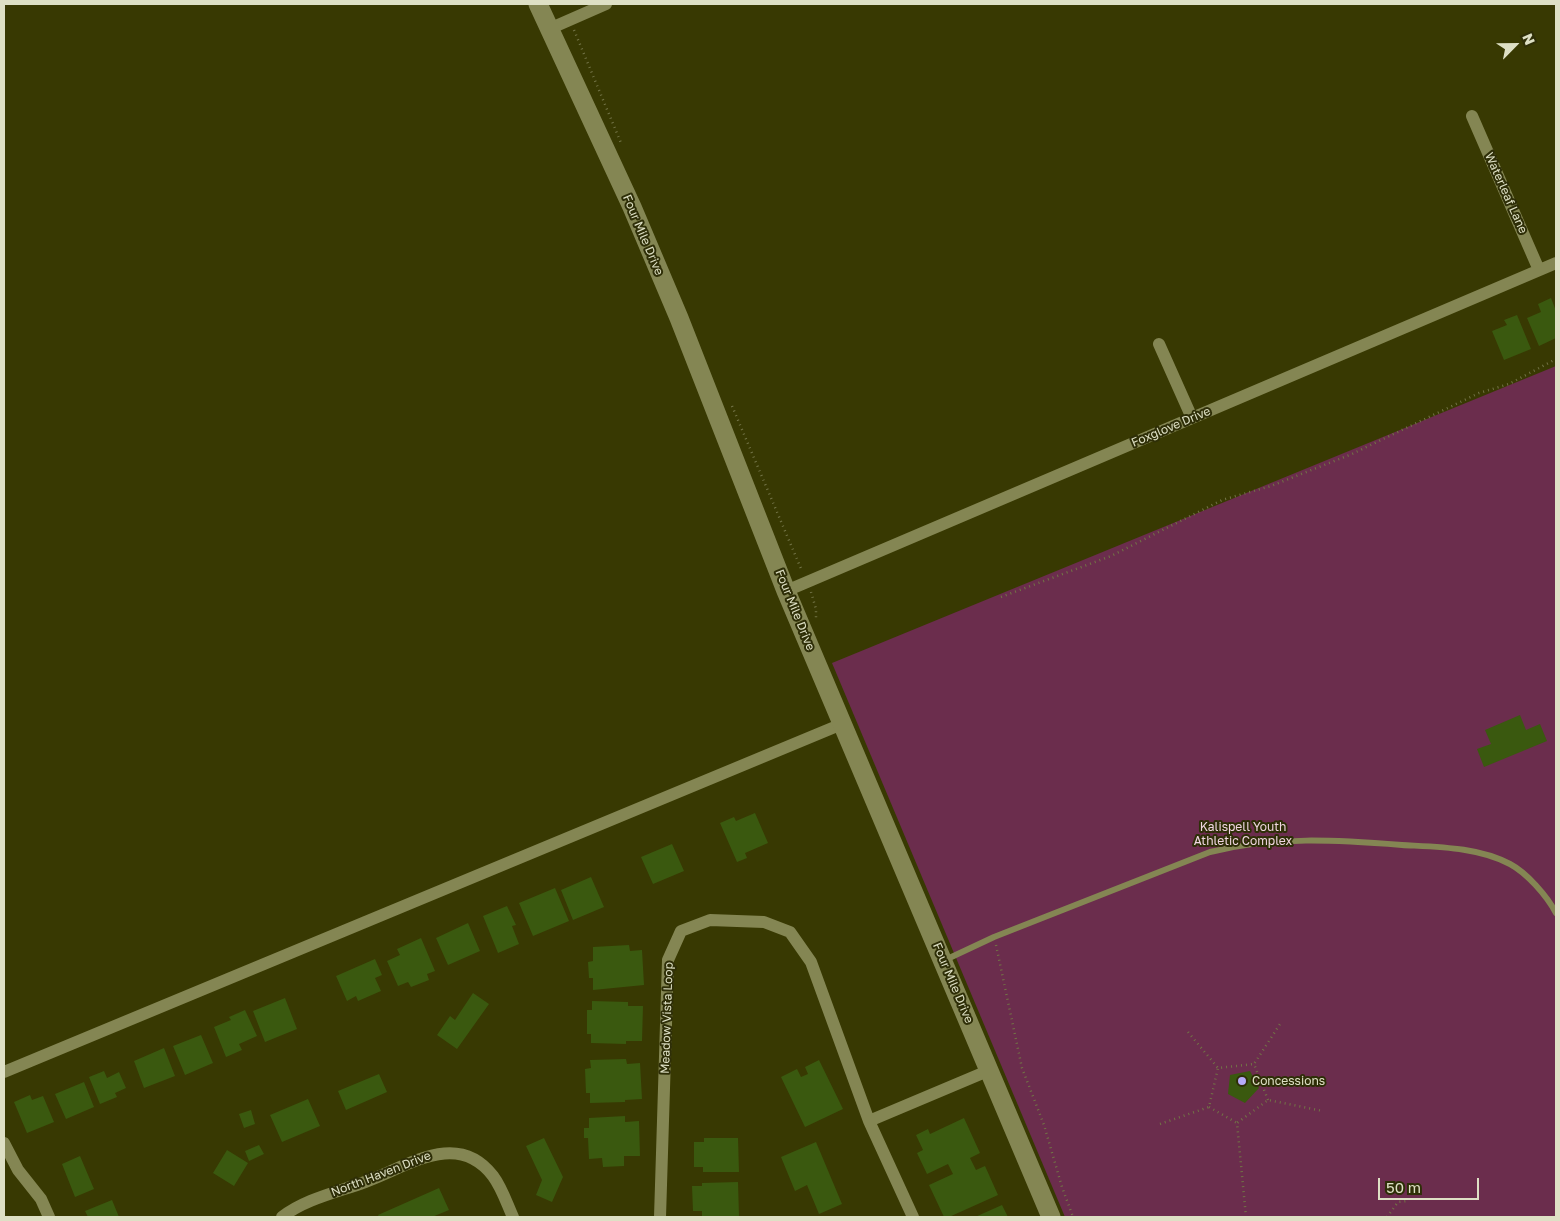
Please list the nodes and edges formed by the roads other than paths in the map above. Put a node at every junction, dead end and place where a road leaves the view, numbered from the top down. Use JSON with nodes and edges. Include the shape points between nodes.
{"nodes":[{"id":1,"x":538,"y":4,"type":"edge"},
{"id":2,"x":606,"y":4,"type":"edge"},
{"id":3,"x":548,"y":29,"type":"junction"},
{"id":4,"x":1472,"y":116,"type":"dead end"},
{"id":5,"x":1556,"y":263,"type":"edge"},
{"id":6,"x":1540,"y":270,"type":"junction"},
{"id":7,"x":1159,"y":344,"type":"dead end"},
{"id":8,"x":1192,"y":418,"type":"junction"},
{"id":9,"x":786,"y":590,"type":"junction"},
{"id":10,"x":842,"y":724,"type":"junction"},
{"id":11,"x":1556,"y":913,"type":"edge"},
{"id":12,"x":944,"y":960,"type":"junction"},
{"id":13,"x":990,"y":1070,"type":"junction"},
{"id":14,"x":4,"y":1072,"type":"edge"},
{"id":15,"x":869,"y":1121,"type":"junction"},
{"id":16,"x":4,"y":1143,"type":"edge"},
{"id":17,"x":49,"y":1217,"type":"edge"},
{"id":18,"x":282,"y":1217,"type":"edge"},
{"id":19,"x":513,"y":1217,"type":"edge"},
{"id":20,"x":660,"y":1217,"type":"edge"},
{"id":21,"x":913,"y":1217,"type":"edge"},
{"id":22,"x":1051,"y":1217,"type":"edge"}],
"edges":[{"from":1,"to":3,"type":"street","name":"Four Mile Drive"},
{"from":2,"to":3,"type":"street"},
{"from":3,"to":9,"type":"street","name":"Four Mile Drive","via":[[632,207]]},
{"from":4,"to":6,"type":"street","name":"Waterleaf Lane"},
{"from":5,"to":6,"type":"street","name":"Foxglove Drive"},
{"from":6,"to":8,"type":"street","name":"Foxglove Drive"},
{"from":7,"to":8,"type":"street"},
{"from":8,"to":9,"type":"street","name":"Foxglove Drive"},
{"from":9,"to":10,"type":"street","name":"Four Mile Drive"},
{"from":10,"to":12,"type":"street","name":"Four Mile Drive"},
{"from":10,"to":14,"type":"street"},
{"from":11,"to":12,"type":"lane","via":[[1531,881],[1511,864],[1483,854],[1373,842],[1274,841],[1240,844],[1210,852],[994,937]]},
{"from":12,"to":13,"type":"street","name":"Four Mile Drive"},
{"from":13,"to":15,"type":"street"},
{"from":13,"to":22,"type":"street","name":"Four Mile Drive"},
{"from":15,"to":20,"type":"street","name":"Meadow Vista Loop","via":[[811,962],[790,932],[764,922],[710,920],[681,931],[668,960]]},
{"from":15,"to":21,"type":"street","name":"Meadow Vista Loop"},
{"from":16,"to":17,"type":"street","via":[[18,1170],[41,1199]]},
{"from":18,"to":19,"type":"street","name":"North Haven Drive","via":[[336,1191],[427,1156],[446,1152],[466,1156],[485,1168],[499,1187]]}]}
